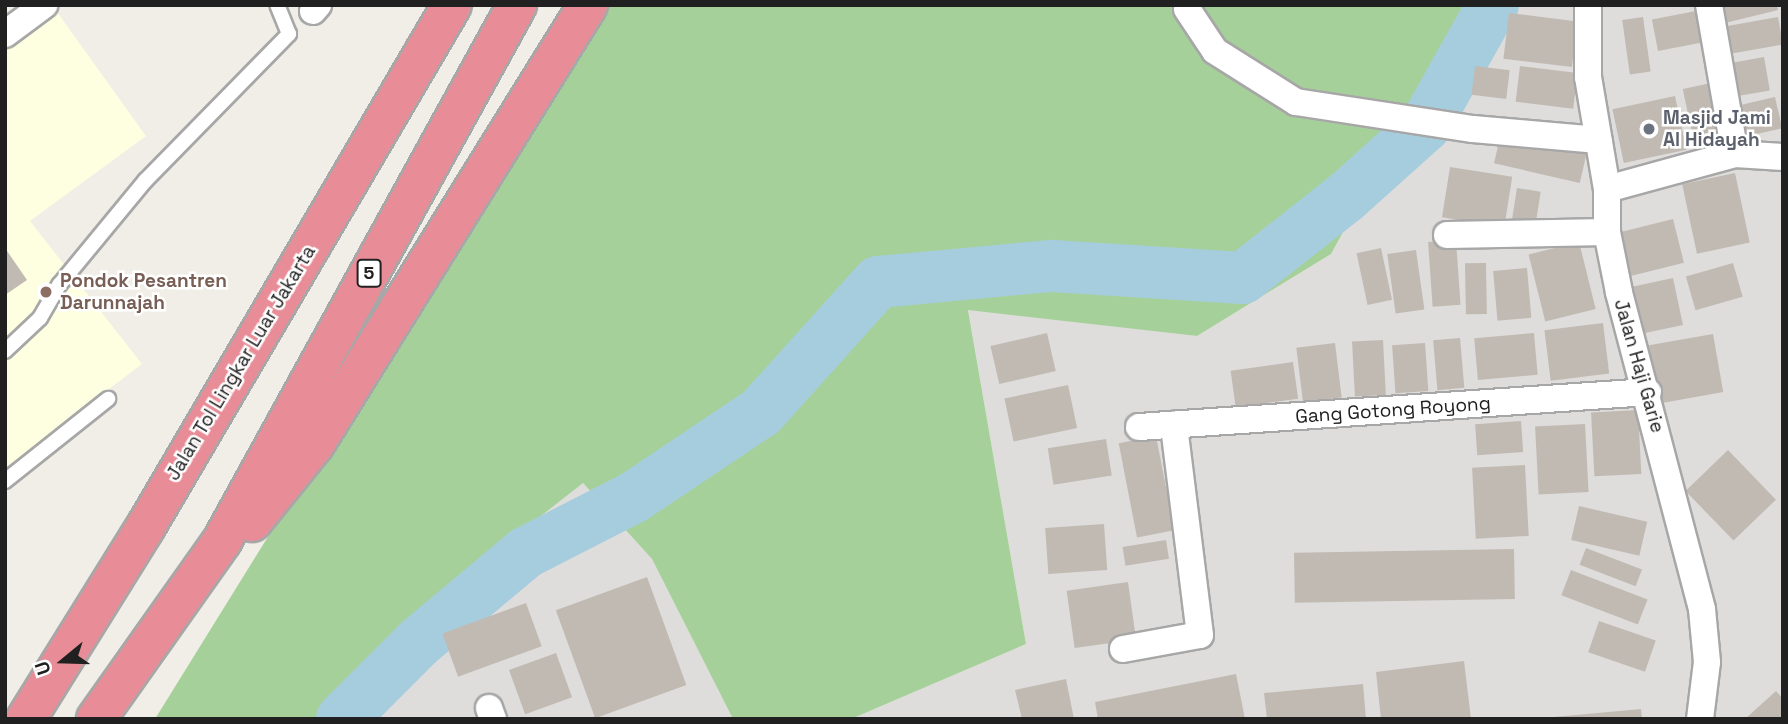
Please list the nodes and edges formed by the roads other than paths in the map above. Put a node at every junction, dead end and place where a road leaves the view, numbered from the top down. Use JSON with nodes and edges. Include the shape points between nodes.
{"nodes":[{"id":1,"x":44,"y":5,"type":"edge"},
{"id":2,"x":277,"y":5,"type":"edge"},
{"id":3,"x":452,"y":5,"type":"edge"},
{"id":4,"x":517,"y":5,"type":"edge"},
{"id":5,"x":588,"y":5,"type":"edge"},
{"id":6,"x":1588,"y":5,"type":"edge"},
{"id":7,"x":1709,"y":5,"type":"edge"},
{"id":8,"x":1187,"y":9,"type":"dead end"},
{"id":9,"x":5,"y":34,"type":"edge"},
{"id":10,"x":1599,"y":140,"type":"junction"},
{"id":11,"x":1735,"y":154,"type":"junction"},
{"id":12,"x":1783,"y":157,"type":"edge"},
{"id":13,"x":1607,"y":189,"type":"junction"},
{"id":14,"x":1607,"y":232,"type":"junction"},
{"id":15,"x":1447,"y":235,"type":"dead end"},
{"id":16,"x":5,"y":351,"type":"edge"},
{"id":17,"x":1648,"y":392,"type":"junction"},
{"id":18,"x":108,"y":399,"type":"dead end"},
{"id":19,"x":1174,"y":425,"type":"junction"},
{"id":20,"x":1139,"y":427,"type":"dead end"},
{"id":21,"x":5,"y":481,"type":"edge"},
{"id":22,"x":222,"y":541,"type":"junction"},
{"id":23,"x":1123,"y":649,"type":"dead end"},
{"id":24,"x":26,"y":719,"type":"edge"},
{"id":25,"x":96,"y":719,"type":"edge"},
{"id":26,"x":1700,"y":719,"type":"edge"}],
"edges":[{"from":1,"to":9,"type":"street"},
{"from":2,"to":16,"type":"lane","via":[[289,34],[145,181],[60,284],[40,318]]},
{"from":3,"to":24,"type":"highway","name":"Jalan Tol Lingkar Luar Jakarta","via":[[145,528]]},
{"from":4,"to":22,"type":"highway","number":"5"},
{"from":5,"to":22,"type":"highway","via":[[315,444],[257,518]]},
{"from":6,"to":10,"type":"street","name":"Jalan Haji Garie","via":[[1588,77]]},
{"from":7,"to":11,"type":"street"},
{"from":8,"to":10,"type":"street","via":[[1215,51],[1296,102],[1473,129]]},
{"from":10,"to":13,"type":"street","name":"Jalan Haji Garie"},
{"from":11,"to":12,"type":"street"},
{"from":11,"to":13,"type":"street"},
{"from":13,"to":14,"type":"street","name":"Jalan Haji Garie"},
{"from":14,"to":15,"type":"street"},
{"from":14,"to":17,"type":"street","name":"Jalan Haji Garie"},
{"from":17,"to":19,"type":"street","name":"Gang Gotong Royong"},
{"from":17,"to":26,"type":"street","name":"Jalan Haji Garie","via":[[1702,609],[1707,662]]},
{"from":18,"to":21,"type":"lane"},
{"from":19,"to":20,"type":"street","name":"Gang Gotong Royong"},
{"from":19,"to":23,"type":"street","via":[[1200,635]]},
{"from":22,"to":25,"type":"highway","number":"5"}]}
